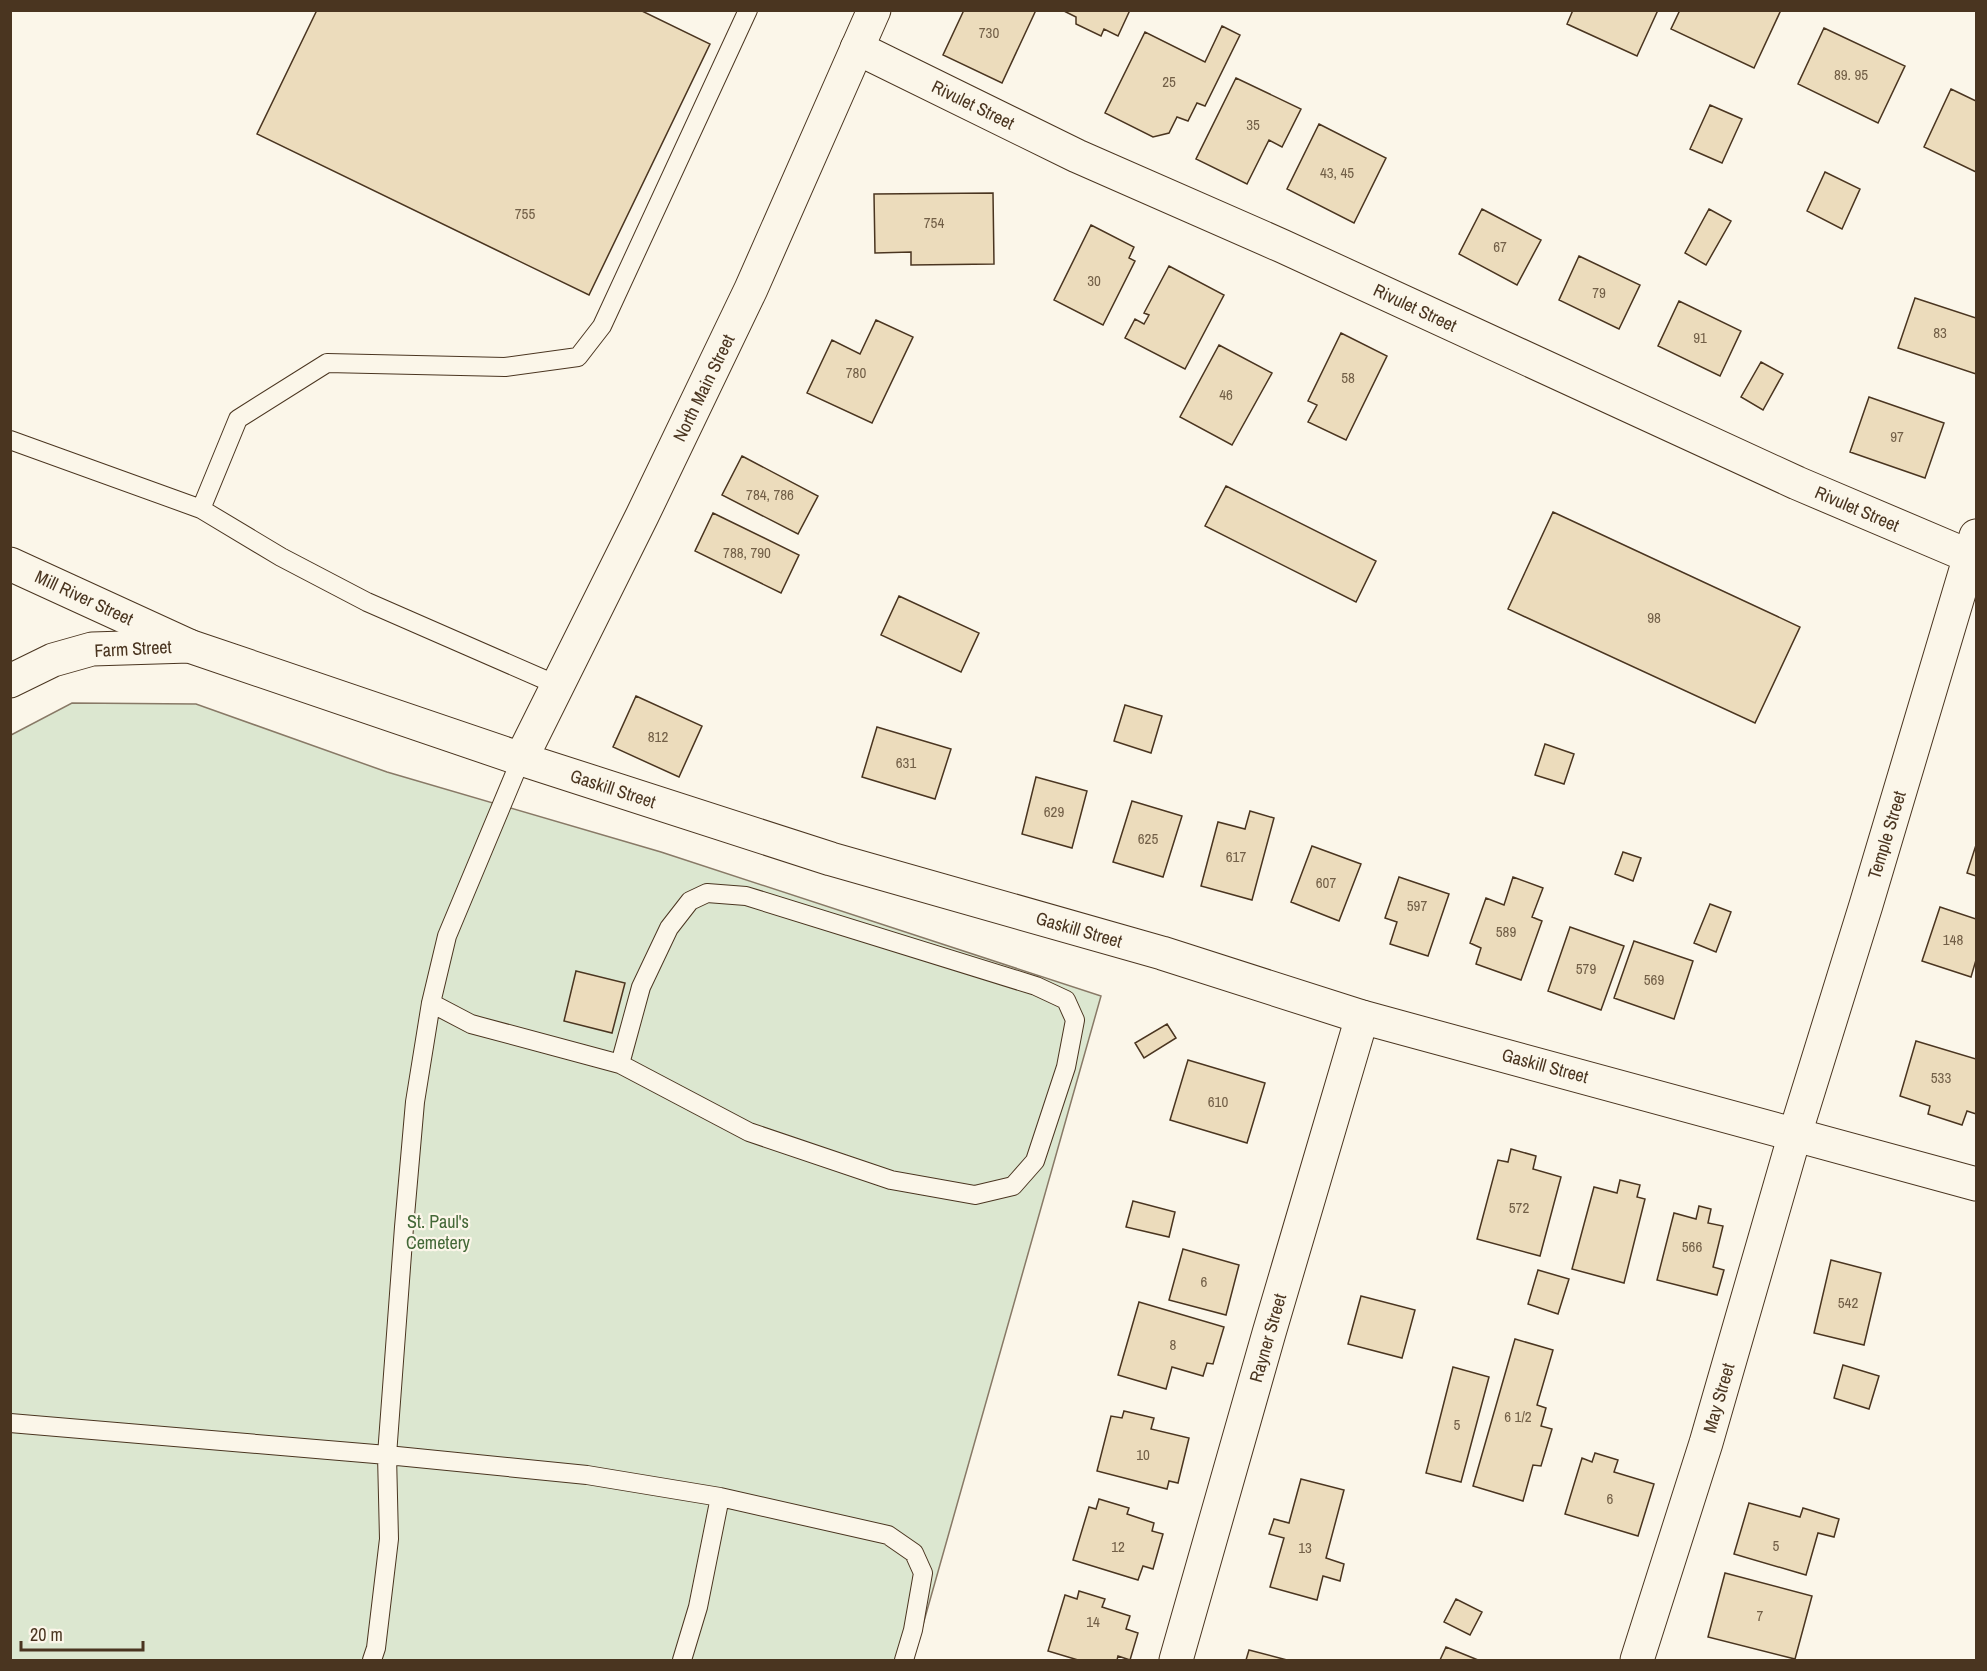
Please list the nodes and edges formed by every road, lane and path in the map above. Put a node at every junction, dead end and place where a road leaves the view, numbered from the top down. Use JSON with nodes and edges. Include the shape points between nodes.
{"nodes":[{"id":1,"x":748,"y":10,"type":"edge"},
{"id":2,"x":874,"y":10,"type":"edge"},
{"id":3,"x":856,"y":48,"type":"junction"},
{"id":4,"x":10,"y":440,"type":"edge"},
{"id":5,"x":201,"y":509,"type":"junction"},
{"id":6,"x":1975,"y":551,"type":"edge"},
{"id":7,"x":10,"y":564,"type":"edge"},
{"id":8,"x":189,"y":646,"type":"junction"},
{"id":9,"x":10,"y":681,"type":"edge"},
{"id":10,"x":557,"y":686,"type":"junction"},
{"id":11,"x":520,"y":759,"type":"junction"},
{"id":12,"x":431,"y":1003,"type":"junction"},
{"id":13,"x":1362,"y":1017,"type":"junction"},
{"id":14,"x":620,"y":1064,"type":"junction"},
{"id":15,"x":1796,"y":1134,"type":"junction"},
{"id":16,"x":1977,"y":1184,"type":"edge"},
{"id":17,"x":10,"y":1423,"type":"edge"},
{"id":18,"x":387,"y":1455,"type":"junction"},
{"id":19,"x":720,"y":1497,"type":"junction"},
{"id":20,"x":372,"y":1660,"type":"edge"},
{"id":21,"x":682,"y":1660,"type":"edge"},
{"id":22,"x":904,"y":1660,"type":"edge"},
{"id":23,"x":1176,"y":1660,"type":"edge"},
{"id":24,"x":1637,"y":1660,"type":"edge"}],
"edges":[{"from":1,"to":5,"type":"lane","via":[[602,326],[578,357],[505,368],[327,363],[238,419]]},
{"from":2,"to":3,"type":"street","name":"North Main Street"},
{"from":3,"to":6,"type":"street","name":"Rivulet Street","via":[[1077,156],[1797,483]]},
{"from":3,"to":10,"type":"street","name":"North Main Street","via":[[751,289]]},
{"from":4,"to":5,"type":"lane"},
{"from":5,"to":10,"type":"lane","via":[[367,602]]},
{"from":6,"to":15,"type":"street","name":"Temple Street"},
{"from":7,"to":8,"type":"street","name":"Mill River Street"},
{"from":8,"to":9,"type":"street","name":"Farm Street","via":[[92,649],[53,660]]},
{"from":8,"to":11,"type":"street","name":"Gaskill Street"},
{"from":10,"to":11,"type":"street","name":"North Main Street"},
{"from":11,"to":12,"type":"lane","via":[[447,936]]},
{"from":11,"to":13,"type":"street","name":"Gaskill Street","via":[[831,859],[1162,953]]},
{"from":12,"to":14,"type":"lane","via":[[471,1024]]},
{"from":12,"to":18,"type":"lane","via":[[415,1102]]},
{"from":13,"to":15,"type":"street","name":"Gaskill Street"},
{"from":13,"to":23,"type":"street","name":"Rayner Street"},
{"from":14,"to":14,"type":"lane","via":[[749,1132],[891,1180],[975,1195],[1013,1186],[1035,1161],[1066,1067],[1074,1020],[1066,1000],[1036,986],[746,896],[707,893],[690,901],[669,928],[641,987]]},
{"from":15,"to":16,"type":"street","name":"Gaskill Street"},
{"from":15,"to":24,"type":"street","name":"May Street","via":[[1706,1443]]},
{"from":17,"to":18,"type":"lane"},
{"from":18,"to":19,"type":"lane","via":[[587,1475]]},
{"from":18,"to":20,"type":"lane","via":[[388,1539]]},
{"from":19,"to":21,"type":"lane","via":[[698,1607]]},
{"from":19,"to":22,"type":"lane","via":[[888,1535],[914,1553],[923,1573]]}]}
